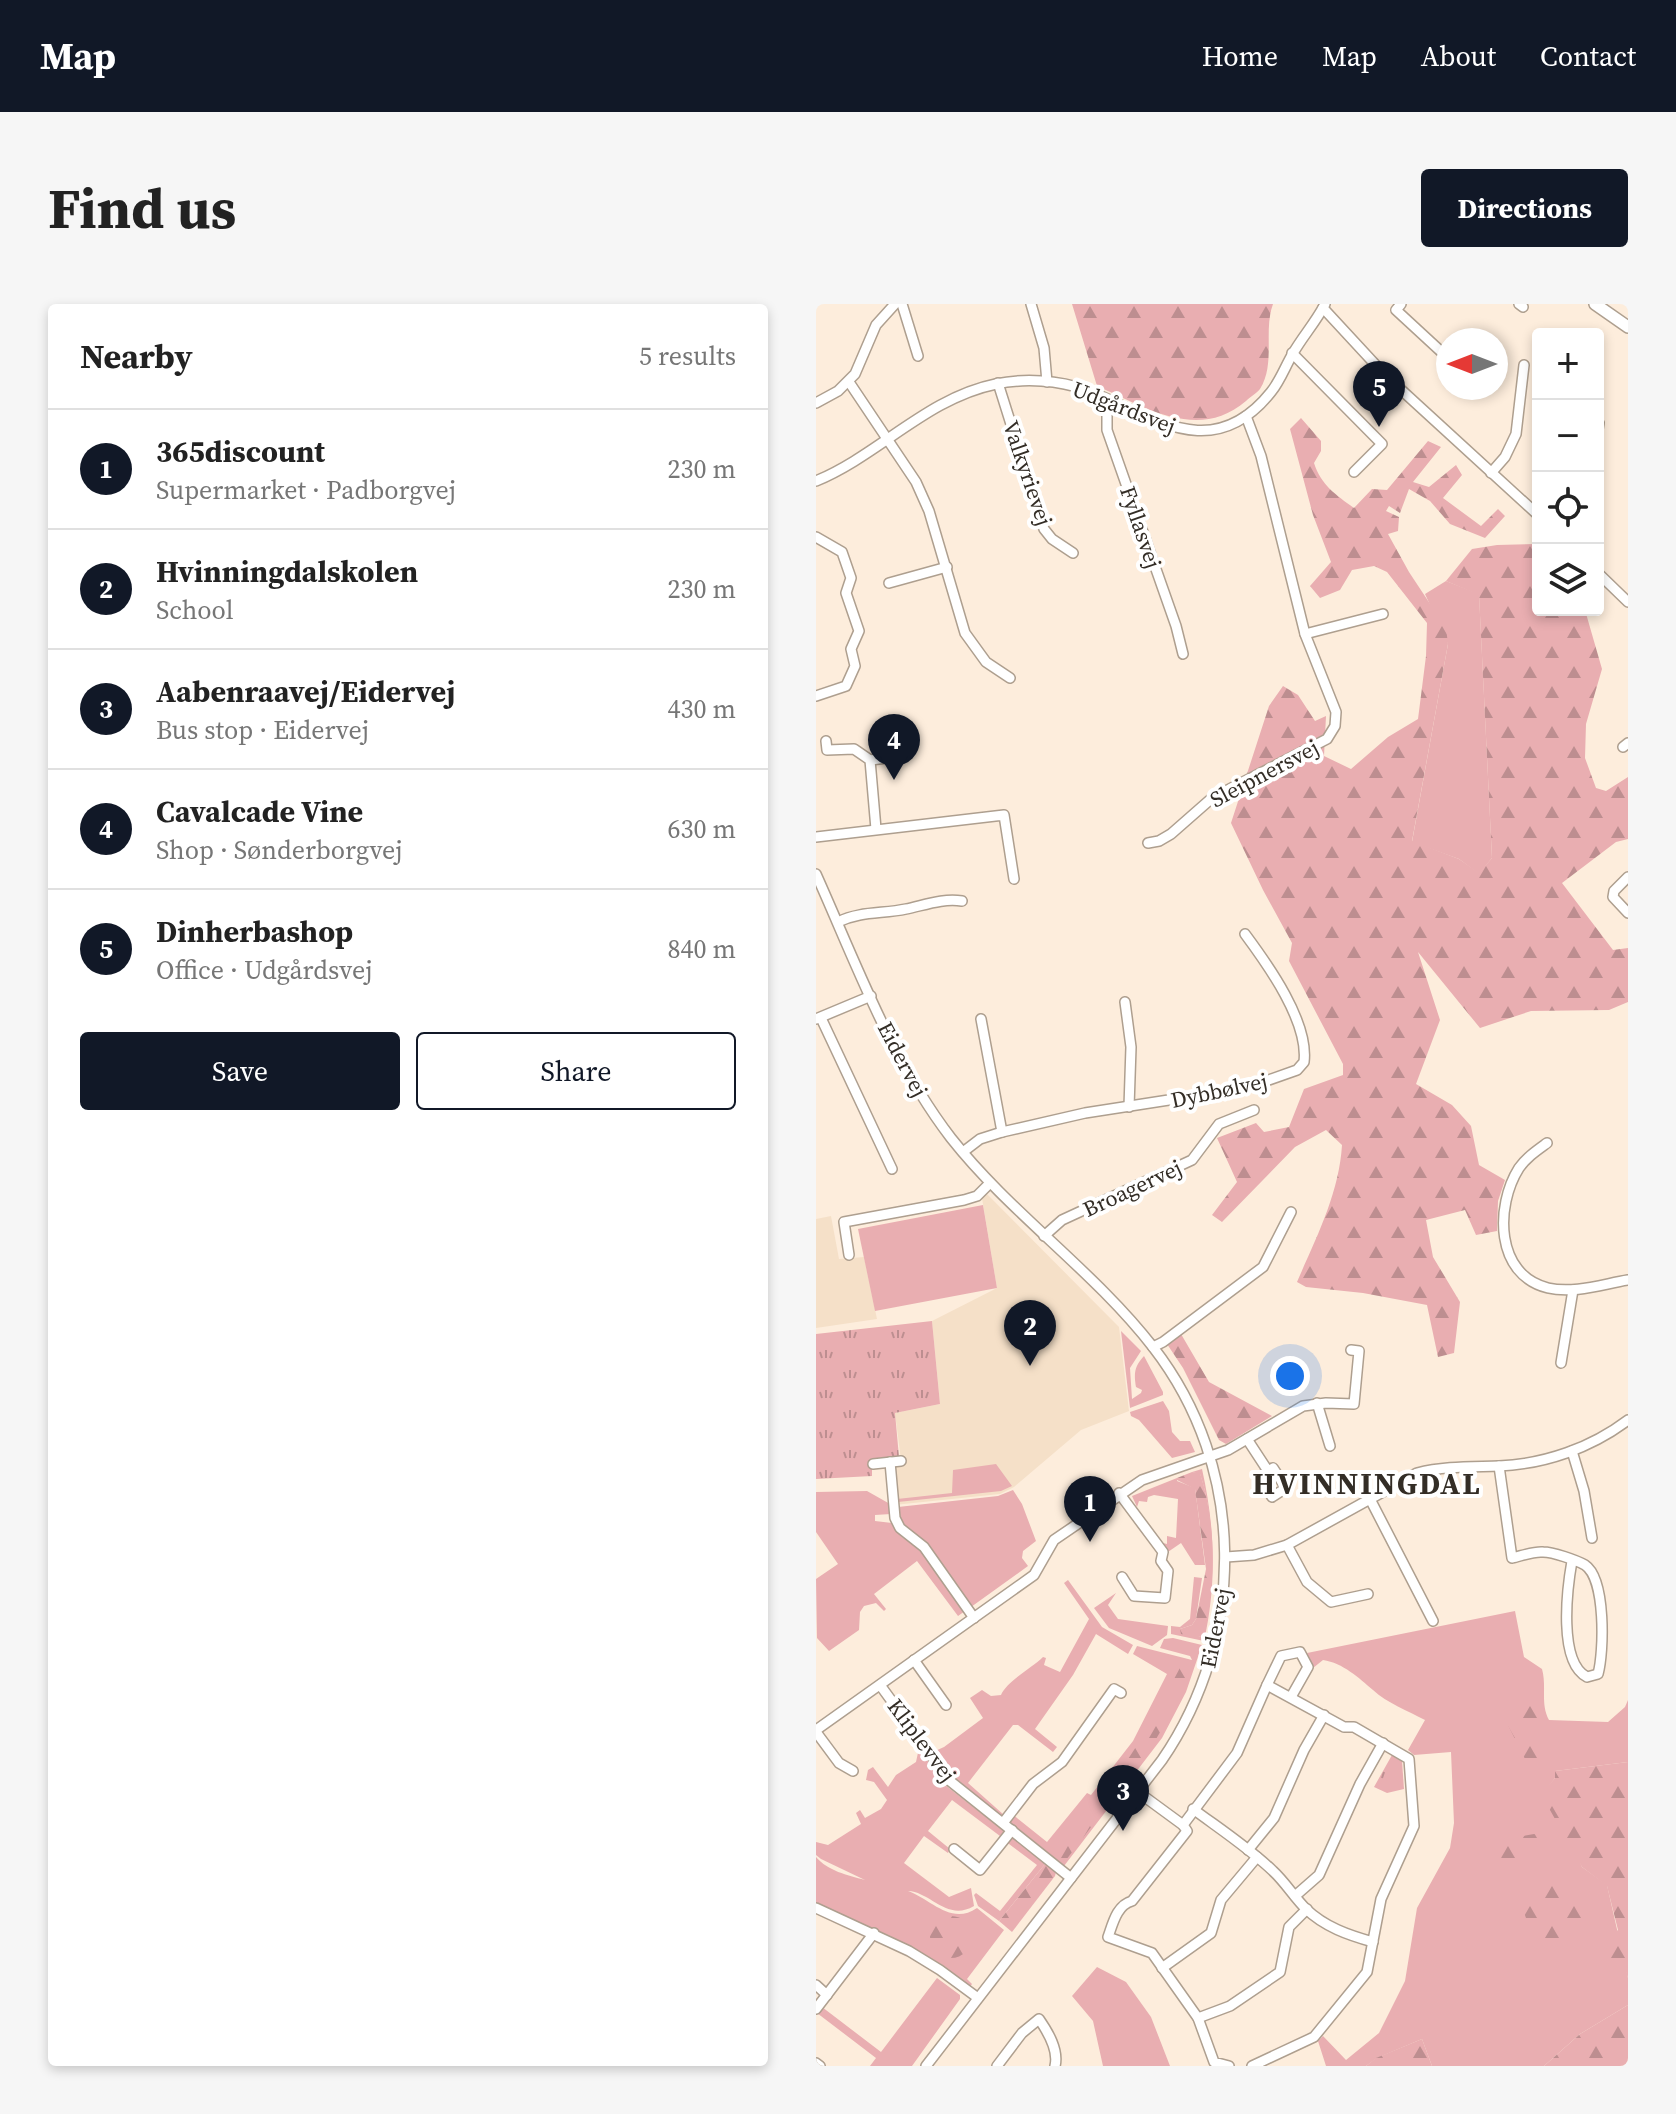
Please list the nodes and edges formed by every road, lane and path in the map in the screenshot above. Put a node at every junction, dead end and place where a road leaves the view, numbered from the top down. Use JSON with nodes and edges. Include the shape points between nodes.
{"nodes":[{"id":1,"x":895,"y":304,"type":"edge"},
{"id":2,"x":902,"y":304,"type":"edge"},
{"id":3,"x":1031,"y":304,"type":"edge"},
{"id":4,"x":1401,"y":304,"type":"edge"},
{"id":5,"x":1595,"y":304,"type":"edge"},
{"id":6,"x":1326,"y":305,"type":"edge"},
{"id":7,"x":1628,"y":327,"type":"edge"},
{"id":8,"x":1436,"y":347,"type":"edge"},
{"id":9,"x":1292,"y":353,"type":"junction"},
{"id":10,"x":918,"y":356,"type":"dead end"},
{"id":11,"x":1524,"y":365,"type":"dead end"},
{"id":12,"x":849,"y":382,"type":"junction"},
{"id":13,"x":1047,"y":382,"type":"junction"},
{"id":14,"x":998,"y":383,"type":"junction"},
{"id":15,"x":1107,"y":400,"type":"junction"},
{"id":16,"x":816,"y":403,"type":"edge"},
{"id":17,"x":1246,"y":416,"type":"junction"},
{"id":18,"x":888,"y":439,"type":"junction"},
{"id":19,"x":1354,"y":472,"type":"dead end"},
{"id":20,"x":1491,"y":473,"type":"junction"},
{"id":21,"x":816,"y":481,"type":"edge"},
{"id":22,"x":1532,"y":510,"type":"edge"},
{"id":23,"x":816,"y":537,"type":"edge"},
{"id":24,"x":1073,"y":553,"type":"dead end"},
{"id":25,"x":947,"y":567,"type":"junction"},
{"id":26,"x":1604,"y":579,"type":"edge"},
{"id":27,"x":889,"y":583,"type":"dead end"},
{"id":28,"x":1628,"y":602,"type":"edge"},
{"id":29,"x":1383,"y":614,"type":"dead end"},
{"id":30,"x":1305,"y":634,"type":"junction"},
{"id":31,"x":1183,"y":654,"type":"dead end"},
{"id":32,"x":1010,"y":678,"type":"dead end"},
{"id":33,"x":816,"y":696,"type":"edge"},
{"id":34,"x":906,"y":739,"type":"dead end"},
{"id":35,"x":826,"y":741,"type":"dead end"},
{"id":36,"x":870,"y":760,"type":"junction"},
{"id":37,"x":876,"y":829,"type":"junction"},
{"id":38,"x":816,"y":837,"type":"edge"},
{"id":39,"x":1148,"y":843,"type":"dead end"},
{"id":40,"x":816,"y":874,"type":"edge"},
{"id":41,"x":1628,"y":877,"type":"edge"},
{"id":42,"x":1014,"y":879,"type":"dead end"},
{"id":43,"x":962,"y":901,"type":"dead end"},
{"id":44,"x":1628,"y":913,"type":"edge"},
{"id":45,"x":838,"y":922,"type":"junction"},
{"id":46,"x":1245,"y":934,"type":"dead end"},
{"id":47,"x":871,"y":996,"type":"junction"},
{"id":48,"x":1125,"y":1002,"type":"dead end"},
{"id":49,"x":818,"y":1018,"type":"edge"},
{"id":50,"x":981,"y":1019,"type":"dead end"},
{"id":51,"x":1129,"y":1107,"type":"junction"},
{"id":52,"x":1254,"y":1110,"type":"dead end"},
{"id":53,"x":1002,"y":1132,"type":"junction"},
{"id":54,"x":1547,"y":1143,"type":"dead end"},
{"id":55,"x":963,"y":1152,"type":"junction"},
{"id":56,"x":892,"y":1169,"type":"dead end"},
{"id":57,"x":990,"y":1183,"type":"junction"},
{"id":58,"x":1291,"y":1212,"type":"dead end"},
{"id":59,"x":1044,"y":1236,"type":"junction"},
{"id":60,"x":849,"y":1255,"type":"dead end"},
{"id":61,"x":1628,"y":1280,"type":"edge"},
{"id":62,"x":1573,"y":1290,"type":"junction"},
{"id":63,"x":1153,"y":1347,"type":"junction"},
{"id":64,"x":1351,"y":1350,"type":"dead end"},
{"id":65,"x":1561,"y":1363,"type":"dead end"},
{"id":66,"x":1317,"y":1403,"type":"junction"},
{"id":67,"x":1628,"y":1420,"type":"edge"},
{"id":68,"x":1247,"y":1439,"type":"junction"},
{"id":69,"x":1330,"y":1446,"type":"dead end"},
{"id":70,"x":1572,"y":1451,"type":"junction"},
{"id":71,"x":1210,"y":1456,"type":"junction"},
{"id":72,"x":901,"y":1461,"type":"dead end"},
{"id":73,"x":890,"y":1462,"type":"junction"},
{"id":74,"x":873,"y":1464,"type":"dead end"},
{"id":75,"x":1499,"y":1466,"type":"junction"},
{"id":76,"x":1268,"y":1471,"type":"dead end"},
{"id":77,"x":1119,"y":1493,"type":"junction"},
{"id":78,"x":1370,"y":1499,"type":"junction"},
{"id":79,"x":1592,"y":1538,"type":"dead end"},
{"id":80,"x":1287,"y":1545,"type":"junction"},
{"id":81,"x":1226,"y":1557,"type":"junction"},
{"id":82,"x":1572,"y":1561,"type":"junction"},
{"id":83,"x":1122,"y":1577,"type":"dead end"},
{"id":84,"x":1368,"y":1594,"type":"dead end"},
{"id":85,"x":974,"y":1618,"type":"junction"},
{"id":86,"x":1433,"y":1621,"type":"dead end"},
{"id":87,"x":914,"y":1660,"type":"junction"},
{"id":88,"x":880,"y":1685,"type":"junction"},
{"id":89,"x":1267,"y":1685,"type":"junction"},
{"id":90,"x":1121,"y":1693,"type":"dead end"},
{"id":91,"x":1291,"y":1697,"type":"junction"},
{"id":92,"x":946,"y":1705,"type":"dead end"},
{"id":93,"x":1324,"y":1715,"type":"junction"},
{"id":94,"x":816,"y":1731,"type":"edge"},
{"id":95,"x":1383,"y":1743,"type":"junction"},
{"id":96,"x":853,"y":1771,"type":"dead end"},
{"id":97,"x":1138,"y":1792,"type":"junction"},
{"id":98,"x":1193,"y":1809,"type":"junction"},
{"id":99,"x":1183,"y":1825,"type":"junction"},
{"id":100,"x":1008,"y":1826,"type":"junction"},
{"id":101,"x":954,"y":1849,"type":"dead end"},
{"id":102,"x":1252,"y":1853,"type":"junction"},
{"id":103,"x":1071,"y":1878,"type":"junction"},
{"id":104,"x":1295,"y":1896,"type":"junction"},
{"id":105,"x":816,"y":1908,"type":"edge"},
{"id":106,"x":1307,"y":1909,"type":"junction"},
{"id":107,"x":874,"y":1933,"type":"junction"},
{"id":108,"x":1373,"y":1942,"type":"junction"},
{"id":109,"x":1162,"y":1968,"type":"junction"},
{"id":110,"x":816,"y":1985,"type":"edge"},
{"id":111,"x":827,"y":1995,"type":"junction"},
{"id":112,"x":978,"y":1998,"type":"junction"},
{"id":113,"x":816,"y":2009,"type":"edge"},
{"id":114,"x":1198,"y":2018,"type":"junction"},
{"id":115,"x":926,"y":2066,"type":"edge"},
{"id":116,"x":997,"y":2066,"type":"edge"},
{"id":117,"x":1055,"y":2066,"type":"edge"},
{"id":118,"x":1229,"y":2066,"type":"edge"},
{"id":119,"x":1252,"y":2066,"type":"edge"}],
"edges":[{"from":1,"to":12,"type":"street","via":[[876,325]]},
{"from":2,"to":10,"type":"street"},
{"from":3,"to":13,"type":"street"},
{"from":4,"to":8,"type":"street","via":[[1396,310]]},
{"from":5,"to":7,"type":"main road"},
{"from":6,"to":9,"type":"street","name":"Udgårdsvej"},
{"from":6,"to":20,"type":"street","via":[[1385,375]]},
{"from":9,"to":17,"type":"street","name":"Udgårdsvej","via":[[1274,389]]},
{"from":9,"to":19,"type":"street","via":[[1382,444]]},
{"from":11,"to":20,"type":"street","via":[[1516,434]]},
{"from":12,"to":16,"type":"street"},
{"from":12,"to":18,"type":"street"},
{"from":13,"to":14,"type":"street","name":"Udgårdsvej"},
{"from":13,"to":15,"type":"street","name":"Udgårdsvej"},
{"from":14,"to":18,"type":"street","name":"Udgårdsvej","via":[[942,403]]},
{"from":14,"to":24,"type":"street","name":"Valkyrievej","via":[[1044,529]]},
{"from":15,"to":17,"type":"street","name":"Udgårdsvej","via":[[1184,430],[1225,426]]},
{"from":15,"to":31,"type":"street","name":"Fyllasvej","via":[[1107,430]]},
{"from":17,"to":30,"type":"street","name":"Sleipnersvej"},
{"from":18,"to":21,"type":"street","name":"Udgårdsvej"},
{"from":18,"to":25,"type":"street","via":[[916,482]]},
{"from":20,"to":22,"type":"street"},
{"from":23,"to":33,"type":"street","via":[[842,552],[851,578],[846,593],[859,631],[851,649],[855,666],[846,686]]},
{"from":25,"to":27,"type":"street"},
{"from":25,"to":32,"type":"street","via":[[965,633],[986,662]]},
{"from":26,"to":28,"type":"street"},
{"from":29,"to":30,"type":"street"},
{"from":30,"to":39,"type":"street","name":"Sleipnersvej","via":[[1336,712],[1327,739],[1212,798],[1171,834]]},
{"from":34,"to":36,"type":"street","via":[[896,757]]},
{"from":35,"to":36,"type":"street","via":[[827,750],[854,749]]},
{"from":36,"to":37,"type":"street"},
{"from":37,"to":38,"type":"street"},
{"from":37,"to":42,"type":"street","via":[[1004,815]]},
{"from":40,"to":45,"type":"street","name":"Eidervej"},
{"from":41,"to":44,"type":"street","via":[[1613,897]]},
{"from":43,"to":45,"type":"street","via":[[855,915]]},
{"from":45,"to":47,"type":"street","name":"Eidervej"},
{"from":46,"to":51,"type":"street","name":"Dybbølvej","via":[[1288,1002],[1303,1037],[1304,1062],[1297,1070],[1246,1088]]},
{"from":47,"to":49,"type":"street"},
{"from":47,"to":55,"type":"street","name":"Eidervej","via":[[909,1075]]},
{"from":48,"to":51,"type":"street","via":[[1131,1047]]},
{"from":49,"to":56,"type":"street"},
{"from":50,"to":53,"type":"street"},
{"from":51,"to":53,"type":"street","name":"Dybbølvej"},
{"from":52,"to":59,"type":"street","name":"Broagervej","via":[[1219,1124],[1192,1160],[1062,1220]]},
{"from":53,"to":55,"type":"street","name":"Dybbølvej"},
{"from":54,"to":62,"type":"street","via":[[1530,1155],[1510,1184],[1503,1235],[1509,1254],[1529,1280]]},
{"from":55,"to":57,"type":"street","name":"Eidervej"},
{"from":57,"to":59,"type":"street","name":"Eidervej"},
{"from":57,"to":60,"type":"street","via":[[964,1200],[844,1222]]},
{"from":58,"to":63,"type":"street","via":[[1263,1267]]},
{"from":59,"to":63,"type":"street","name":"Eidervej"},
{"from":61,"to":62,"type":"street"},
{"from":62,"to":65,"type":"street"},
{"from":63,"to":71,"type":"street","name":"Eidervej","via":[[1187,1400]]},
{"from":64,"to":66,"type":"street","via":[[1359,1351],[1354,1404]]},
{"from":66,"to":68,"type":"street","via":[[1292,1410]]},
{"from":66,"to":69,"type":"street"},
{"from":67,"to":70,"type":"street"},
{"from":68,"to":71,"type":"street"},
{"from":68,"to":76,"type":"street"},
{"from":70,"to":75,"type":"street"},
{"from":70,"to":79,"type":"street"},
{"from":71,"to":77,"type":"street"},
{"from":71,"to":81,"type":"street","name":"Eidervej","via":[[1223,1512]]},
{"from":72,"to":73,"type":"street"},
{"from":73,"to":74,"type":"street"},
{"from":73,"to":85,"type":"street","via":[[900,1528],[924,1547]]},
{"from":75,"to":78,"type":"street","via":[[1427,1470]]},
{"from":75,"to":82,"type":"street","via":[[1512,1558],[1542,1551]]},
{"from":77,"to":83,"type":"street","via":[[1163,1552],[1161,1561],[1168,1571],[1165,1598],[1134,1596]]},
{"from":77,"to":85,"type":"street","via":[[1054,1540],[1034,1575]]},
{"from":78,"to":80,"type":"street"},
{"from":78,"to":86,"type":"street"},
{"from":80,"to":81,"type":"street"},
{"from":80,"to":84,"type":"street","via":[[1307,1582],[1331,1602]]},
{"from":81,"to":97,"type":"street","name":"Eidervej","via":[[1223,1610],[1204,1681],[1176,1739]]},
{"from":82,"to":82,"type":"street","via":[[1592,1574],[1602,1623],[1598,1674],[1587,1677],[1575,1664],[1568,1634]]},
{"from":85,"to":87,"type":"street"},
{"from":87,"to":88,"type":"street"},
{"from":87,"to":92,"type":"street"},
{"from":88,"to":94,"type":"street"},
{"from":88,"to":100,"type":"street","name":"Kliplevvej","via":[[950,1781]]},
{"from":89,"to":91,"type":"street"},
{"from":89,"to":91,"type":"street","via":[[1281,1656],[1300,1652],[1308,1667]]},
{"from":89,"to":98,"type":"street","via":[[1237,1753]]},
{"from":90,"to":100,"type":"street","via":[[1114,1689],[1062,1762],[1033,1784]]},
{"from":91,"to":93,"type":"street"},
{"from":93,"to":95,"type":"street"},
{"from":93,"to":102,"type":"street"},
{"from":94,"to":96,"type":"street","via":[[839,1763]]},
{"from":95,"to":104,"type":"street","via":[[1319,1875]]},
{"from":95,"to":108,"type":"street","via":[[1409,1759],[1414,1826],[1381,1899]]},
{"from":97,"to":99,"type":"street"},
{"from":97,"to":103,"type":"street","name":"Eidervej"},
{"from":98,"to":99,"type":"street"},
{"from":98,"to":102,"type":"street"},
{"from":99,"to":109,"type":"street","via":[[1187,1831],[1116,1914],[1108,1937],[1152,1953]]},
{"from":100,"to":101,"type":"street","via":[[980,1870]]},
{"from":100,"to":103,"type":"street","name":"Kliplevvej"},
{"from":102,"to":104,"type":"street"},
{"from":102,"to":109,"type":"street","via":[[1221,1900],[1211,1933]]},
{"from":103,"to":112,"type":"street","name":"Eidervej"},
{"from":104,"to":106,"type":"street"},
{"from":105,"to":107,"type":"street"},
{"from":106,"to":108,"type":"street","via":[[1342,1933]]},
{"from":106,"to":114,"type":"street","via":[[1289,1927],[1280,1972],[1230,2006]]},
{"from":107,"to":111,"type":"street"},
{"from":107,"to":112,"type":"street"},
{"from":108,"to":119,"type":"street","via":[[1367,1972],[1314,2037]]},
{"from":109,"to":114,"type":"street"},
{"from":110,"to":111,"type":"street"},
{"from":111,"to":113,"type":"street"},
{"from":112,"to":115,"type":"street","name":"Eidervej"},
{"from":114,"to":118,"type":"street","via":[[1214,2062]]},
{"from":116,"to":117,"type":"street","via":[[1039,2019],[1050,2035]]}]}
